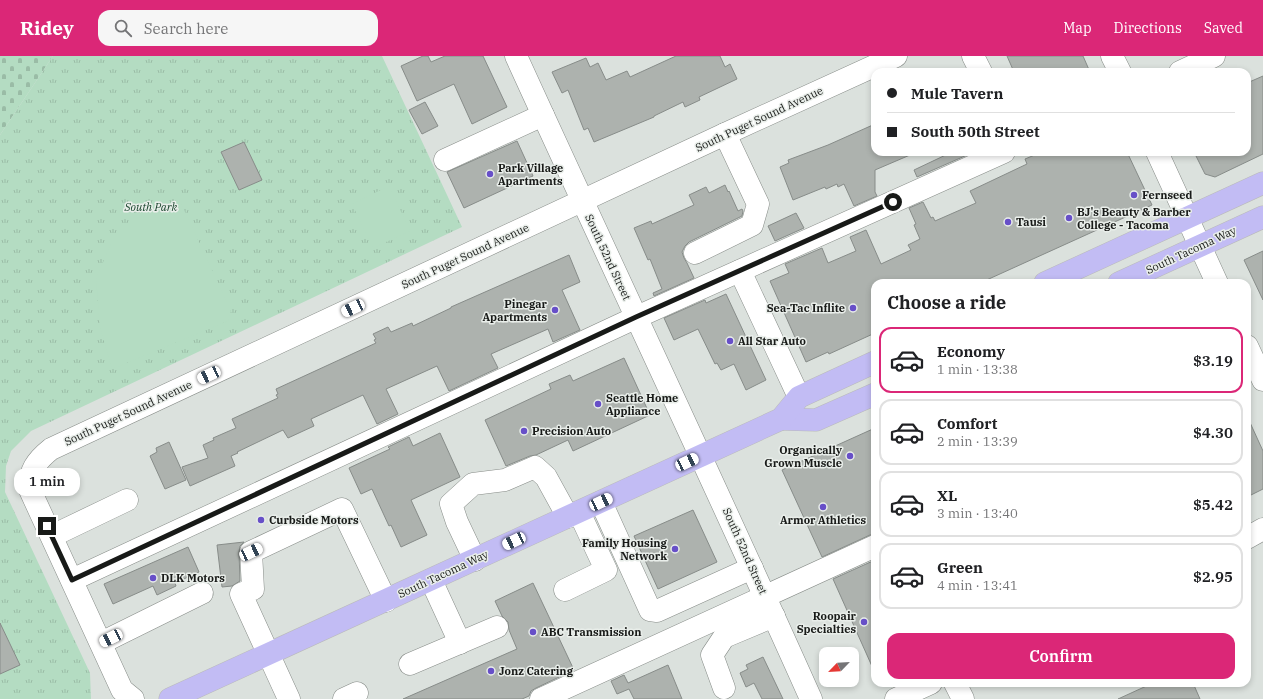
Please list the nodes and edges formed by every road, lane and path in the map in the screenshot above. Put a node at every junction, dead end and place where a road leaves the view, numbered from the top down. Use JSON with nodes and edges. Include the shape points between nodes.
{"nodes":[{"id":1,"x":516,"y":56,"type":"edge"},
{"id":2,"x":896,"y":56,"type":"edge"},
{"id":3,"x":974,"y":56,"type":"edge"},
{"id":4,"x":1112,"y":56,"type":"edge"},
{"id":5,"x":1214,"y":56,"type":"edge"},
{"id":6,"x":979,"y":68,"type":"edge"},
{"id":7,"x":1118,"y":68,"type":"edge"},
{"id":8,"x":1188,"y":68,"type":"edge"},
{"id":9,"x":543,"y":115,"type":"junction"},
{"id":10,"x":725,"y":134,"type":"junction"},
{"id":11,"x":995,"y":156,"type":"edge"},
{"id":12,"x":1158,"y":156,"type":"edge"},
{"id":13,"x":445,"y":160,"type":"dead end"},
{"id":14,"x":1263,"y":183,"type":"edge"},
{"id":15,"x":582,"y":201,"type":"junction"},
{"id":16,"x":1186,"y":217,"type":"junction"},
{"id":17,"x":1263,"y":217,"type":"edge"},
{"id":18,"x":1200,"y":246,"type":"junction"},
{"id":19,"x":695,"y":253,"type":"dead end"},
{"id":20,"x":740,"y":271,"type":"junction"},
{"id":21,"x":1054,"y":279,"type":"edge"},
{"id":22,"x":1128,"y":279,"type":"edge"},
{"id":23,"x":1215,"y":279,"type":"edge"},
{"id":24,"x":636,"y":317,"type":"junction"},
{"id":25,"x":1251,"y":356,"type":"edge"},
{"id":26,"x":871,"y":364,"type":"edge"},
{"id":27,"x":1258,"y":374,"type":"edge"},
{"id":28,"x":871,"y":396,"type":"edge"},
{"id":29,"x":799,"y":397,"type":"junction"},
{"id":30,"x":781,"y":419,"type":"junction"},
{"id":31,"x":701,"y":456,"type":"junction"},
{"id":32,"x":127,"y":500,"type":"dead end"},
{"id":33,"x":601,"y":502,"type":"junction"},
{"id":34,"x":574,"y":514,"type":"junction"},
{"id":35,"x":1263,"y":530,"type":"edge"},
{"id":36,"x":52,"y":536,"type":"junction"},
{"id":37,"x":1251,"y":536,"type":"edge"},
{"id":38,"x":871,"y":548,"type":"edge"},
{"id":39,"x":475,"y":560,"type":"junction"},
{"id":40,"x":752,"y":568,"type":"junction"},
{"id":41,"x":72,"y":580,"type":"junction"},
{"id":42,"x":431,"y":580,"type":"junction"},
{"id":43,"x":564,"y":590,"type":"dead end"},
{"id":44,"x":202,"y":593,"type":"dead end"},
{"id":45,"x":386,"y":601,"type":"junction"},
{"id":46,"x":769,"y":606,"type":"junction"},
{"id":47,"x":497,"y":627,"type":"dead end"},
{"id":48,"x":101,"y":643,"type":"junction"},
{"id":49,"x":460,"y":643,"type":"junction"},
{"id":50,"x":268,"y":655,"type":"junction"},
{"id":51,"x":410,"y":664,"type":"dead end"},
{"id":52,"x":922,"y":687,"type":"edge"},
{"id":53,"x":957,"y":687,"type":"edge"},
{"id":54,"x":724,"y":688,"type":"dead end"},
{"id":55,"x":133,"y":699,"type":"edge"},
{"id":56,"x":170,"y":699,"type":"edge"},
{"id":57,"x":289,"y":699,"type":"edge"},
{"id":58,"x":541,"y":699,"type":"edge"},
{"id":59,"x":811,"y":699,"type":"edge"},
{"id":60,"x":896,"y":699,"type":"edge"},
{"id":61,"x":963,"y":699,"type":"edge"}],
"edges":[{"from":1,"to":9,"type":"street","name":"South 52nd Street"},
{"from":2,"to":10,"type":"street","name":"South Puget Sound Avenue"},
{"from":3,"to":6,"type":"street"},
{"from":4,"to":7,"type":"street"},
{"from":5,"to":8,"type":"street"},
{"from":9,"to":13,"type":"street"},
{"from":9,"to":15,"type":"street","name":"South 52nd Street"},
{"from":10,"to":15,"type":"street","name":"South Puget Sound Avenue"},
{"from":10,"to":19,"type":"street","via":[[758,204],[752,225]]},
{"from":11,"to":20,"type":"street"},
{"from":12,"to":16,"type":"street"},
{"from":14,"to":16,"type":"main road"},
{"from":15,"to":24,"type":"street","name":"South 52nd Street"},
{"from":15,"to":36,"type":"street","name":"South Puget Sound Avenue","via":[[51,449],[38,461],[31,477],[30,490]]},
{"from":16,"to":18,"type":"street"},
{"from":16,"to":21,"type":"main road"},
{"from":17,"to":18,"type":"main road","name":"South Tacoma Way"},
{"from":18,"to":22,"type":"main road","name":"South Tacoma Way"},
{"from":18,"to":23,"type":"street"},
{"from":20,"to":24,"type":"street"},
{"from":20,"to":29,"type":"street"},
{"from":24,"to":31,"type":"street","name":"South 52nd Street"},
{"from":24,"to":41,"type":"street"},
{"from":25,"to":27,"type":"street"},
{"from":26,"to":29,"type":"main road","name":"South Tacoma Way"},
{"from":28,"to":30,"type":"main road","name":"South Tacoma Way","via":[[816,420]]},
{"from":29,"to":30,"type":"main road","name":"South Tacoma Way"},
{"from":30,"to":31,"type":"main road","name":"South Tacoma Way"},
{"from":31,"to":33,"type":"main road","name":"South Tacoma Way"},
{"from":31,"to":40,"type":"street","name":"South 52nd Street"},
{"from":32,"to":36,"type":"street"},
{"from":33,"to":34,"type":"main road","name":"South Tacoma Way"},
{"from":33,"to":40,"type":"street","via":[[650,610],[657,611]]},
{"from":34,"to":39,"type":"main road","name":"South Tacoma Way"},
{"from":34,"to":39,"type":"street","via":[[536,468],[505,480],[473,484],[452,504],[457,522]]},
{"from":34,"to":43,"type":"street","via":[[606,570]]},
{"from":35,"to":37,"type":"street"},
{"from":36,"to":41,"type":"street"},
{"from":38,"to":46,"type":"street"},
{"from":39,"to":42,"type":"main road","name":"South Tacoma Way"},
{"from":40,"to":46,"type":"street","name":"South 52nd Street"},
{"from":41,"to":48,"type":"street"},
{"from":42,"to":45,"type":"main road","name":"South Tacoma Way"},
{"from":42,"to":49,"type":"street"},
{"from":44,"to":48,"type":"street"},
{"from":45,"to":50,"type":"main road","name":"South Tacoma Way"},
{"from":45,"to":50,"type":"street","via":[[342,509],[251,552],[253,589],[242,594]]},
{"from":46,"to":54,"type":"street","via":[[724,637],[712,655]]},
{"from":46,"to":58,"type":"street"},
{"from":46,"to":59,"type":"street","name":"South 52nd Street"},
{"from":47,"to":49,"type":"street"},
{"from":48,"to":55,"type":"street","via":[[122,690]]},
{"from":49,"to":51,"type":"street"},
{"from":50,"to":56,"type":"main road","name":"South Tacoma Way"},
{"from":50,"to":57,"type":"street"},
{"from":52,"to":60,"type":"street"},
{"from":53,"to":61,"type":"street"}]}
